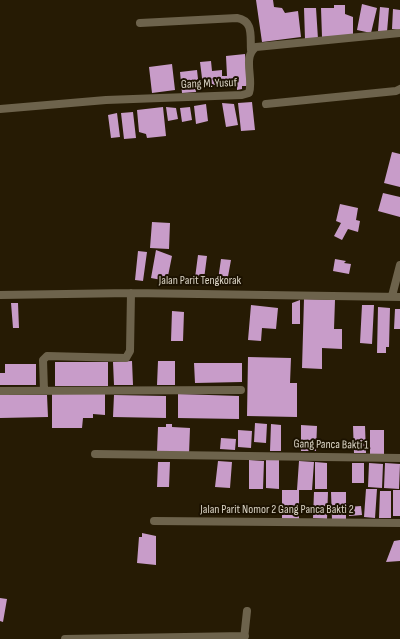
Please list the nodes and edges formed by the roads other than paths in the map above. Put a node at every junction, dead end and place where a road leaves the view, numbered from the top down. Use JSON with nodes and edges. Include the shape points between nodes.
{"nodes":[{"id":1,"x":140,"y":23,"type":"dead end"},
{"id":2,"x":400,"y":33,"type":"edge"},
{"id":3,"x":251,"y":50,"type":"junction"},
{"id":4,"x":400,"y":89,"type":"edge"},
{"id":5,"x":266,"y":104,"type":"dead end"},
{"id":6,"x":0,"y":109,"type":"edge"},
{"id":7,"x":400,"y":265,"type":"edge"},
{"id":8,"x":131,"y":293,"type":"junction"},
{"id":9,"x":0,"y":295,"type":"edge"},
{"id":10,"x":396,"y":297,"type":"edge"},
{"id":11,"x":241,"y":390,"type":"dead end"},
{"id":12,"x":0,"y":391,"type":"edge"},
{"id":13,"x":44,"y":391,"type":"junction"},
{"id":14,"x":95,"y":454,"type":"dead end"},
{"id":15,"x":400,"y":458,"type":"edge"},
{"id":16,"x":154,"y":522,"type":"dead end"},
{"id":17,"x":400,"y":523,"type":"edge"},
{"id":18,"x":247,"y":611,"type":"dead end"},
{"id":19,"x":245,"y":637,"type":"edge"},
{"id":20,"x":65,"y":639,"type":"edge"}],
"edges":[{"from":1,"to":3,"type":"street","name":"Gang M. Yusuf","via":[[243,19],[249,25]]},
{"from":2,"to":3,"type":"street","via":[[256,47]]},
{"from":3,"to":6,"type":"street","name":"Gang M. Yusuf","via":[[251,87],[249,93],[242,96],[106,100]]},
{"from":4,"to":5,"type":"street"},
{"from":7,"to":10,"type":"street"},
{"from":8,"to":9,"type":"street","name":"Jalan Parit Tengkorak"},
{"from":8,"to":10,"type":"street","name":"Jalan Parit Tengkorak"},
{"from":8,"to":13,"type":"street","via":[[129,355],[126,358],[47,356],[43,360]]},
{"from":11,"to":13,"type":"street"},
{"from":12,"to":13,"type":"street"},
{"from":14,"to":15,"type":"street","name":"Gang Panca Bakti 1"},
{"from":16,"to":17,"type":"street","name":"Jalan Parit Nomor 2 Gang Panca Bakti 2"},
{"from":18,"to":19,"type":"street"},
{"from":19,"to":20,"type":"street"}]}
